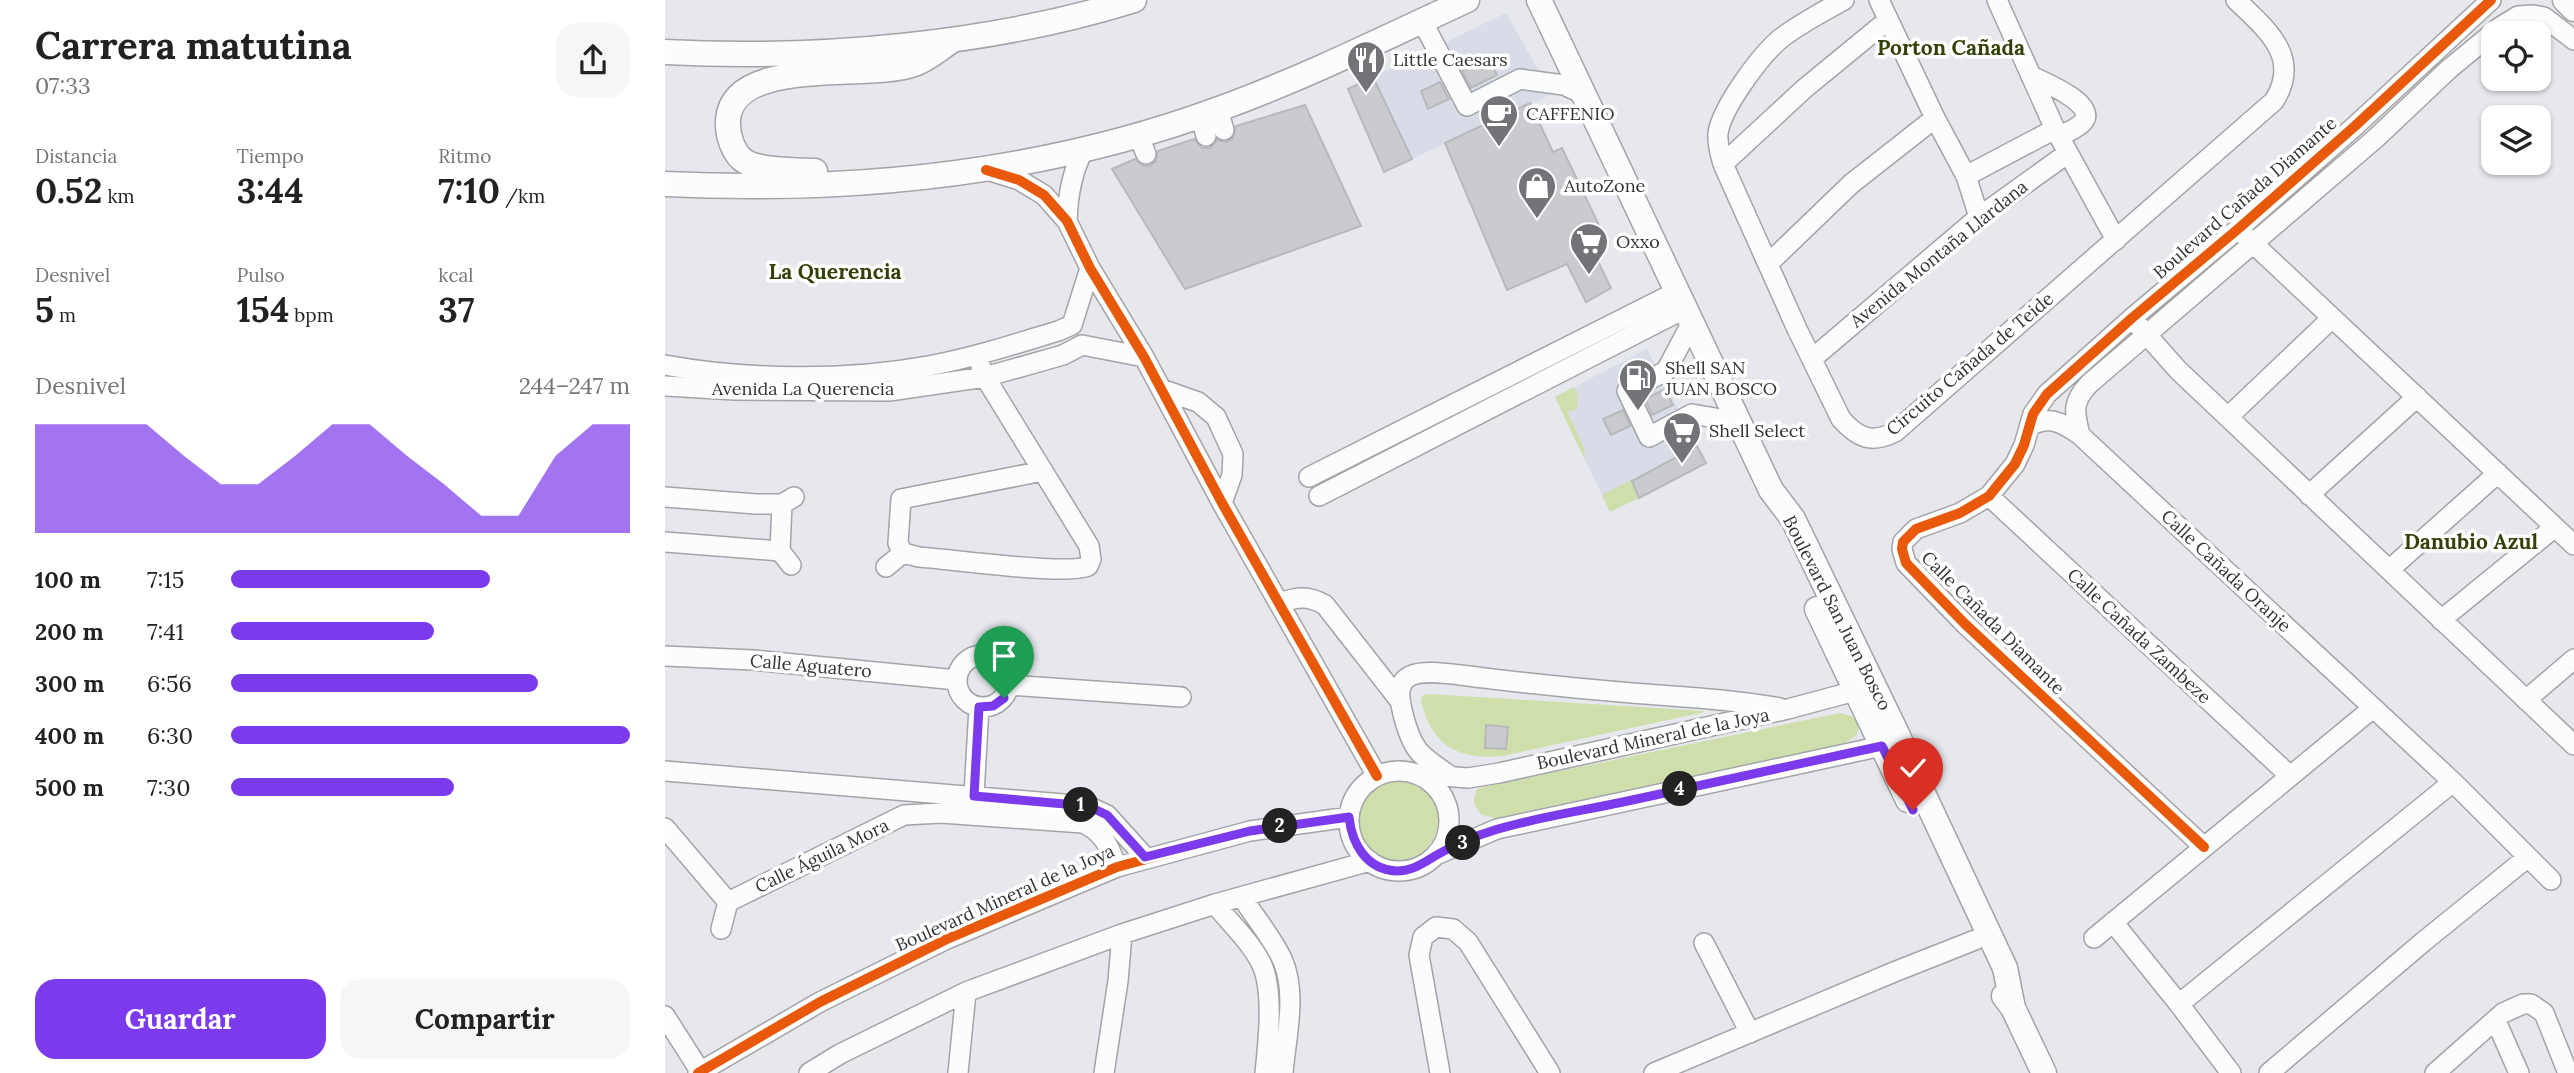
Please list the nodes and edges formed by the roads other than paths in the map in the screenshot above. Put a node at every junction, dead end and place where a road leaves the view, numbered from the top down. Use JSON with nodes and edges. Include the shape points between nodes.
{"nodes":[{"id":1,"x":1134,"y":0,"type":"edge"},
{"id":2,"x":1467,"y":0,"type":"edge"},
{"id":3,"x":1539,"y":0,"type":"edge"},
{"id":4,"x":1844,"y":0,"type":"edge"},
{"id":5,"x":1879,"y":0,"type":"edge"},
{"id":6,"x":1997,"y":0,"type":"edge"},
{"id":7,"x":2236,"y":0,"type":"edge"},
{"id":8,"x":2491,"y":0,"type":"edge"},
{"id":9,"x":2512,"y":0,"type":"edge"},
{"id":10,"x":2565,"y":0,"type":"edge"},
{"id":11,"x":2574,"y":9,"type":"edge"},
{"id":12,"x":2526,"y":15,"type":"junction"},
{"id":13,"x":1888,"y":20,"type":"junction"},
{"id":14,"x":1422,"y":21,"type":"junction"},
{"id":15,"x":957,"y":38,"type":"junction"},
{"id":16,"x":2574,"y":40,"type":"edge"},
{"id":17,"x":665,"y":52,"type":"edge"},
{"id":18,"x":2434,"y":52,"type":"junction"},
{"id":19,"x":2449,"y":69,"type":"junction"},
{"id":20,"x":2031,"y":76,"type":"junction"},
{"id":21,"x":1583,"y":94,"type":"junction"},
{"id":22,"x":1935,"y":118,"type":"junction"},
{"id":23,"x":2061,"y":140,"type":"junction"},
{"id":24,"x":1084,"y":148,"type":"junction"},
{"id":25,"x":1723,"y":164,"type":"junction"},
{"id":26,"x":986,"y":170,"type":"junction"},
{"id":27,"x":1966,"y":176,"type":"junction"},
{"id":28,"x":886,"y":182,"type":"junction"},
{"id":29,"x":665,"y":184,"type":"edge"},
{"id":30,"x":1979,"y":216,"type":"junction"},
{"id":31,"x":1067,"y":221,"type":"junction"},
{"id":32,"x":2238,"y":229,"type":"junction"},
{"id":33,"x":2116,"y":240,"type":"junction"},
{"id":34,"x":2253,"y":244,"type":"junction"},
{"id":35,"x":1769,"y":263,"type":"junction"},
{"id":36,"x":1090,"y":268,"type":"junction"},
{"id":37,"x":1684,"y":309,"type":"junction"},
{"id":38,"x":2332,"y":317,"type":"junction"},
{"id":39,"x":2132,"y":318,"type":"junction"},
{"id":40,"x":1072,"y":325,"type":"junction"},
{"id":41,"x":2146,"y":334,"type":"junction"},
{"id":42,"x":1082,"y":345,"type":"junction"},
{"id":43,"x":977,"y":355,"type":"junction"},
{"id":44,"x":1144,"y":357,"type":"junction"},
{"id":45,"x":1813,"y":358,"type":"junction"},
{"id":46,"x":665,"y":365,"type":"edge"},
{"id":47,"x":985,"y":377,"type":"junction"},
{"id":48,"x":665,"y":386,"type":"edge"},
{"id":49,"x":1161,"y":389,"type":"junction"},
{"id":50,"x":2417,"y":397,"type":"junction"},
{"id":51,"x":2228,"y":417,"type":"junction"},
{"id":52,"x":1738,"y":422,"type":"junction"},
{"id":53,"x":2030,"y":426,"type":"junction"},
{"id":54,"x":2080,"y":435,"type":"junction"},
{"id":55,"x":1043,"y":471,"type":"junction"},
{"id":56,"x":2498,"y":473,"type":"junction"},
{"id":57,"x":1309,"y":477,"type":"dead end"},
{"id":58,"x":2309,"y":495,"type":"junction"},
{"id":59,"x":665,"y":496,"type":"edge"},
{"id":60,"x":1319,"y":496,"type":"dead end"},
{"id":61,"x":1989,"y":496,"type":"junction"},
{"id":62,"x":1222,"y":503,"type":"junction"},
{"id":63,"x":2554,"y":527,"type":"junction"},
{"id":64,"x":665,"y":542,"type":"edge"},
{"id":65,"x":2574,"y":545,"type":"edge"},
{"id":66,"x":903,"y":553,"type":"junction"},
{"id":67,"x":886,"y":567,"type":"dead end"},
{"id":68,"x":2389,"y":570,"type":"junction"},
{"id":69,"x":1279,"y":603,"type":"junction"},
{"id":70,"x":2441,"y":620,"type":"junction"},
{"id":71,"x":665,"y":656,"type":"edge"},
{"id":72,"x":2574,"y":659,"type":"edge"},
{"id":73,"x":957,"y":680,"type":"junction"},
{"id":74,"x":1009,"y":685,"type":"junction"},
{"id":75,"x":1864,"y":688,"type":"junction"},
{"id":76,"x":1181,"y":697,"type":"dead end"},
{"id":77,"x":1400,"y":701,"type":"junction"},
{"id":78,"x":2526,"y":701,"type":"junction"},
{"id":79,"x":979,"y":707,"type":"junction"},
{"id":80,"x":2373,"y":708,"type":"junction"},
{"id":81,"x":1788,"y":709,"type":"junction"},
{"id":82,"x":1890,"y":741,"type":"junction"},
{"id":83,"x":2574,"y":746,"type":"edge"},
{"id":84,"x":665,"y":771,"type":"edge"},
{"id":85,"x":1416,"y":774,"type":"junction"},
{"id":86,"x":2289,"y":775,"type":"junction"},
{"id":87,"x":1377,"y":776,"type":"junction"},
{"id":88,"x":1453,"y":777,"type":"junction"},
{"id":89,"x":2453,"y":782,"type":"junction"},
{"id":90,"x":903,"y":791,"type":"junction"},
{"id":91,"x":974,"y":796,"type":"junction"},
{"id":92,"x":904,"y":815,"type":"junction"},
{"id":93,"x":1349,"y":817,"type":"junction"},
{"id":94,"x":665,"y":828,"type":"edge"},
{"id":95,"x":2204,"y":847,"type":"junction"},
{"id":96,"x":1436,"y":855,"type":"junction"},
{"id":97,"x":1145,"y":857,"type":"junction"},
{"id":98,"x":2528,"y":857,"type":"junction"},
{"id":99,"x":1370,"y":861,"type":"junction"},
{"id":100,"x":1117,"y":866,"type":"junction"},
{"id":101,"x":2551,"y":880,"type":"dead end"},
{"id":102,"x":1242,"y":897,"type":"junction"},
{"id":103,"x":728,"y":902,"type":"junction"},
{"id":104,"x":1215,"y":904,"type":"junction"},
{"id":105,"x":2113,"y":922,"type":"junction"},
{"id":106,"x":722,"y":929,"type":"dead end"},
{"id":107,"x":1122,"y":934,"type":"junction"},
{"id":108,"x":2094,"y":938,"type":"dead end"},
{"id":109,"x":1975,"y":940,"type":"junction"},
{"id":110,"x":1704,"y":943,"type":"dead end"},
{"id":111,"x":966,"y":992,"type":"junction"},
{"id":112,"x":2179,"y":1004,"type":"junction"},
{"id":113,"x":2013,"y":1008,"type":"junction"},
{"id":114,"x":665,"y":1016,"type":"edge"},
{"id":115,"x":2496,"y":1021,"type":"junction"},
{"id":116,"x":1750,"y":1032,"type":"junction"},
{"id":117,"x":839,"y":1063,"type":"edge"},
{"id":118,"x":1274,"y":1070,"type":"edge"},
{"id":119,"x":699,"y":1072,"type":"edge"},
{"id":120,"x":809,"y":1073,"type":"edge"},
{"id":121,"x":958,"y":1073,"type":"edge"},
{"id":122,"x":1104,"y":1073,"type":"edge"},
{"id":123,"x":1440,"y":1073,"type":"edge"},
{"id":124,"x":1549,"y":1073,"type":"edge"},
{"id":125,"x":1654,"y":1073,"type":"edge"},
{"id":126,"x":2044,"y":1073,"type":"edge"},
{"id":127,"x":2231,"y":1073,"type":"edge"},
{"id":128,"x":2269,"y":1073,"type":"edge"},
{"id":129,"x":2435,"y":1073,"type":"edge"},
{"id":130,"x":2519,"y":1073,"type":"edge"},
{"id":131,"x":2568,"y":1073,"type":"edge"}],
"edges":[{"from":1,"to":15,"type":"main road","via":[[1039,24]]},
{"from":2,"to":14,"type":"main road"},
{"from":3,"to":21,"type":"main road","name":"Boulevard San Juan Bosco"},
{"from":4,"to":25,"type":"street","name":"Circuito Cañada de Teide","via":[[1782,37],[1745,79],[1718,131]]},
{"from":5,"to":13,"type":"street"},
{"from":6,"to":20,"type":"street"},
{"from":7,"to":33,"type":"street","name":"Circuito Cañada de Teide","via":[[2281,51],[2280,92],[2269,107]]},
{"from":8,"to":18,"type":"street","name":"Boulevard Cañada Diamante"},
{"from":9,"to":12,"type":"street"},
{"from":10,"to":11,"type":"main road"},
{"from":12,"to":16,"type":"street","via":[[2544,17]]},
{"from":12,"to":19,"type":"street","via":[[2500,27]]},
{"from":13,"to":22,"type":"street"},
{"from":13,"to":25,"type":"street"},
{"from":14,"to":21,"type":"street","via":[[1467,106],[1520,79],[1564,85]]},
{"from":14,"to":24,"type":"main road","via":[[1212,123],[1142,144]]},
{"from":15,"to":17,"type":"main road","via":[[785,54]]},
{"from":15,"to":28,"type":"main road","via":[[915,64],[868,72],[777,76],[756,83],[732,103],[730,137],[733,149],[746,162],[795,172],[852,169]]},
{"from":18,"to":19,"type":"street"},
{"from":18,"to":32,"type":"street","name":"Boulevard Cañada Diamante"},
{"from":19,"to":34,"type":"street"},
{"from":20,"to":23,"type":"street"},
{"from":20,"to":23,"type":"street","via":[[2085,108],[2083,122]]},
{"from":21,"to":37,"type":"main road","name":"Boulevard San Juan Bosco"},
{"from":22,"to":27,"type":"street"},
{"from":22,"to":35,"type":"street","via":[[1851,184]]},
{"from":23,"to":27,"type":"street"},
{"from":23,"to":30,"type":"street","name":"Avenida Montaña Llardana"},
{"from":23,"to":33,"type":"street"},
{"from":24,"to":26,"type":"main road"},
{"from":24,"to":31,"type":"street","via":[[1073,170]]},
{"from":25,"to":35,"type":"street","name":"Circuito Cañada de Teide"},
{"from":26,"to":28,"type":"main road"},
{"from":26,"to":31,"type":"street","via":[[1019,180],[1044,195]]},
{"from":27,"to":30,"type":"street"},
{"from":28,"to":29,"type":"main road","via":[[799,187]]},
{"from":30,"to":45,"type":"street","name":"Avenida Montaña Llardana"},
{"from":31,"to":36,"type":"street"},
{"from":32,"to":34,"type":"street"},
{"from":32,"to":39,"type":"street","name":"Boulevard Cañada Diamante"},
{"from":33,"to":45,"type":"street","name":"Circuito Cañada de Teide","via":[[1886,436],[1863,437],[1851,430],[1841,419]]},
{"from":34,"to":38,"type":"street"},
{"from":34,"to":41,"type":"street"},
{"from":35,"to":45,"type":"street","name":"Circuito Cañada de Teide"},
{"from":36,"to":40,"type":"street"},
{"from":36,"to":44,"type":"street"},
{"from":37,"to":52,"type":"main road","name":"Boulevard San Juan Bosco"},
{"from":37,"to":52,"type":"street","via":[[1666,371],[1627,391],[1649,437],[1692,414]]},
{"from":37,"to":57,"type":"street"},
{"from":37,"to":60,"type":"street"},
{"from":38,"to":50,"type":"street"},
{"from":38,"to":51,"type":"street"},
{"from":39,"to":41,"type":"street"},
{"from":39,"to":53,"type":"street","name":"Boulevard Cañada Diamante","via":[[2047,394]]},
{"from":40,"to":42,"type":"street"},
{"from":40,"to":43,"type":"street","name":"Avenida La Querencia"},
{"from":41,"to":51,"type":"street"},
{"from":41,"to":54,"type":"street","via":[[2076,400]]},
{"from":42,"to":44,"type":"street"},
{"from":42,"to":47,"type":"street","name":"Avenida La Querencia","via":[[1063,355]]},
{"from":43,"to":46,"type":"street","name":"Avenida La Querencia","via":[[888,372],[833,376],[737,374]]},
{"from":43,"to":47,"type":"street"},
{"from":44,"to":49,"type":"street"},
{"from":47,"to":48,"type":"street","name":"Avenida La Querencia","via":[[889,391]]},
{"from":47,"to":55,"type":"street"},
{"from":49,"to":62,"type":"street"},
{"from":49,"to":62,"type":"street","via":[[1198,402],[1216,417],[1233,454]]},
{"from":50,"to":56,"type":"street"},
{"from":50,"to":58,"type":"street"},
{"from":51,"to":58,"type":"street"},
{"from":52,"to":75,"type":"main road","name":"Boulevard San Juan Bosco","via":[[1771,491],[1777,525]]},
{"from":53,"to":54,"type":"street","name":"Calle Cañada Oranje","via":[[2055,420]]},
{"from":53,"to":61,"type":"street","name":"Calle Cañada Diamante","via":[[2015,464]]},
{"from":54,"to":80,"type":"street","name":"Calle Cañada Oranje"},
{"from":55,"to":66,"type":"street","via":[[899,497],[898,543]]},
{"from":55,"to":66,"type":"street","via":[[1089,546],[1093,572]]},
{"from":56,"to":63,"type":"street"},
{"from":56,"to":68,"type":"street"},
{"from":58,"to":68,"type":"street"},
{"from":59,"to":64,"type":"street","via":[[788,500],[785,558]]},
{"from":61,"to":86,"type":"street","name":"Calle Cañada Zambeze"},
{"from":61,"to":95,"type":"street","name":"Calle Cañada Diamante","via":[[1909,533],[1902,549],[1906,563]]},
{"from":62,"to":69,"type":"street"},
{"from":63,"to":65,"type":"street"},
{"from":63,"to":70,"type":"street"},
{"from":66,"to":67,"type":"street"},
{"from":68,"to":70,"type":"street"},
{"from":69,"to":77,"type":"street","via":[[1301,596],[1325,605]]},
{"from":69,"to":87,"type":"street"},
{"from":70,"to":78,"type":"street"},
{"from":71,"to":73,"type":"street","name":"Calle Aguatero"},
{"from":72,"to":78,"type":"street"},
{"from":73,"to":74,"type":"street","via":[[960,668],[969,660],[992,656],[1009,673]]},
{"from":73,"to":79,"type":"street","via":[[968,702]]},
{"from":74,"to":76,"type":"street"},
{"from":74,"to":79,"type":"street","via":[[1004,698],[993,706]]},
{"from":75,"to":81,"type":"street","name":"Boulevard Mineral de la Joya"},
{"from":75,"to":82,"type":"main road","name":"Boulevard San Juan Bosco"},
{"from":75,"to":82,"type":"street"},
{"from":77,"to":81,"type":"street","via":[[1403,682],[1413,674],[1426,673]]},
{"from":77,"to":88,"type":"street","via":[[1414,748]]},
{"from":78,"to":83,"type":"street"},
{"from":79,"to":91,"type":"street"},
{"from":80,"to":86,"type":"street"},
{"from":80,"to":89,"type":"street","name":"Calle Cañada Oranje"},
{"from":81,"to":88,"type":"street","name":"Boulevard Mineral de la Joya","via":[[1499,773]]},
{"from":82,"to":96,"type":"street","via":[[1497,829]]},
{"from":82,"to":109,"type":"main road","name":"Boulevard San Juan Bosco"},
{"from":82,"to":113,"type":"main road","name":"Boulevard San Juan Bosco","via":[[1914,774],[2005,968]]},
{"from":84,"to":90,"type":"street","name":"Calle Águila Mora"},
{"from":85,"to":87,"type":"street","via":[[1403,771]]},
{"from":85,"to":88,"type":"street","name":"Boulevard Mineral de la Joya"},
{"from":85,"to":96,"type":"street","via":[[1439,790],[1449,816],[1446,837]]},
{"from":86,"to":95,"type":"street"},
{"from":87,"to":93,"type":"street","via":[[1363,786]]},
{"from":89,"to":98,"type":"street","name":"Calle Cañada Oranje"},
{"from":89,"to":112,"type":"street"},
{"from":90,"to":91,"type":"street","name":"Calle Águila Mora"},
{"from":90,"to":92,"type":"street"},
{"from":91,"to":97,"type":"street","name":"Calle Águila Mora","via":[[1088,806],[1107,815]]},
{"from":92,"to":100,"type":"street","name":"Calle Águila Mora","via":[[940,813],[1083,823],[1104,838]]},
{"from":92,"to":103,"type":"street","name":"Calle Águila Mora"},
{"from":93,"to":97,"type":"street","name":"Boulevard Mineral de la Joya","via":[[1250,831]]},
{"from":93,"to":99,"type":"street","via":[[1354,841]]},
{"from":94,"to":103,"type":"street"},
{"from":95,"to":105,"type":"street"},
{"from":96,"to":99,"type":"street","via":[[1404,870],[1382,868]]},
{"from":97,"to":100,"type":"street","name":"Boulevard Mineral de la Joya"},
{"from":98,"to":101,"type":"street","name":"Calle Cañada Oranje"},
{"from":98,"to":128,"type":"street"},
{"from":99,"to":102,"type":"street"},
{"from":100,"to":119,"type":"street","name":"Boulevard Mineral de la Joya","via":[[947,939],[820,1002]]},
{"from":102,"to":104,"type":"street"},
{"from":102,"to":118,"type":"street","via":[[1283,960],[1287,975],[1290,995]]},
{"from":103,"to":106,"type":"street"},
{"from":104,"to":107,"type":"street"},
{"from":104,"to":118,"type":"street","via":[[1262,965]]},
{"from":105,"to":108,"type":"street"},
{"from":105,"to":112,"type":"street"},
{"from":107,"to":111,"type":"street"},
{"from":107,"to":122,"type":"street"},
{"from":109,"to":113,"type":"main road","name":"Boulevard San Juan Bosco"},
{"from":109,"to":116,"type":"street"},
{"from":110,"to":116,"type":"street"},
{"from":111,"to":117,"type":"street"},
{"from":111,"to":121,"type":"street"},
{"from":112,"to":127,"type":"street"},
{"from":113,"to":126,"type":"main road","name":"Boulevard San Juan Bosco"},
{"from":114,"to":119,"type":"street"},
{"from":115,"to":129,"type":"street"},
{"from":115,"to":130,"type":"street"},
{"from":115,"to":131,"type":"street","via":[[2522,1004],[2538,1007]]},
{"from":116,"to":125,"type":"street"},
{"from":117,"to":120,"type":"street"},
{"from":123,"to":124,"type":"street","via":[[1419,955],[1423,937],[1436,927],[1453,929],[1468,942]]}]}
